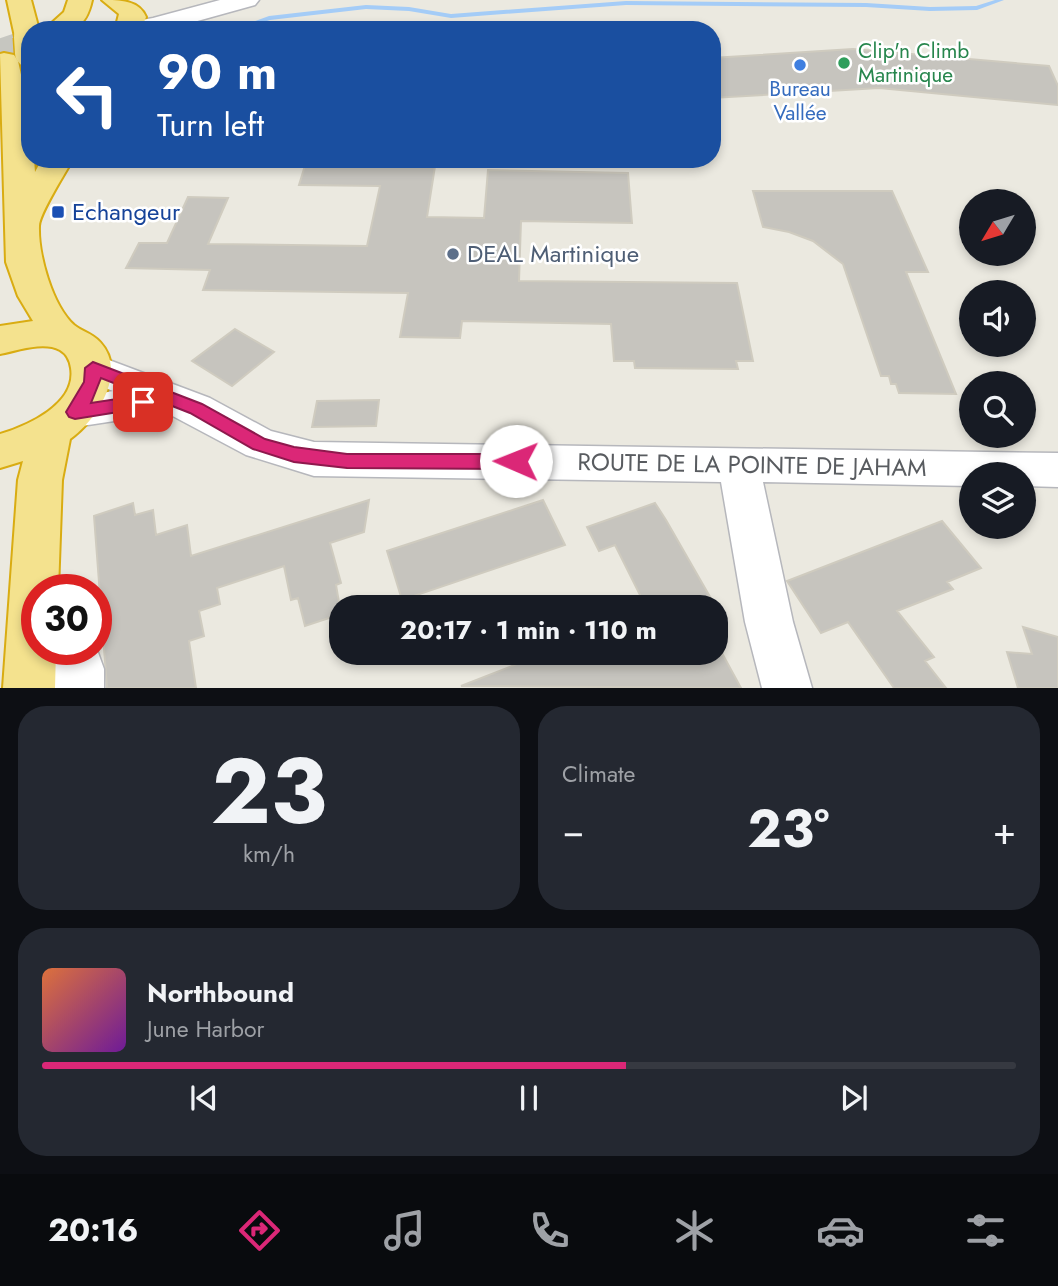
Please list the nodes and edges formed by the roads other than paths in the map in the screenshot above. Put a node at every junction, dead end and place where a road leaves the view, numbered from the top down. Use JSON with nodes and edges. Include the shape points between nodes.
{"nodes":[{"id":1,"x":19,"y":0,"type":"edge"},
{"id":2,"x":80,"y":0,"type":"edge"},
{"id":3,"x":247,"y":0,"type":"edge"},
{"id":4,"x":68,"y":21,"type":"edge"},
{"id":5,"x":169,"y":21,"type":"edge"},
{"id":6,"x":15,"y":52,"type":"edge"},
{"id":7,"x":21,"y":99,"type":"edge"},
{"id":8,"x":21,"y":132,"type":"edge"},
{"id":9,"x":53,"y":168,"type":"edge"},
{"id":10,"x":22,"y":222,"type":"junction"},
{"id":11,"x":61,"y":335,"type":"junction"},
{"id":12,"x":0,"y":340,"type":"edge"},
{"id":13,"x":93,"y":368,"type":"junction"},
{"id":14,"x":166,"y":398,"type":"junction"},
{"id":15,"x":63,"y":421,"type":"junction"},
{"id":16,"x":0,"y":451,"type":"edge"},
{"id":17,"x":739,"y":465,"type":"junction"},
{"id":18,"x":1058,"y":470,"type":"edge"},
{"id":19,"x":38,"y":530,"type":"junction"},
{"id":20,"x":50,"y":574,"type":"edge"},
{"id":21,"x":78,"y":665,"type":"edge"},
{"id":22,"x":29,"y":688,"type":"edge"},
{"id":23,"x":79,"y":688,"type":"edge"},
{"id":24,"x":787,"y":688,"type":"edge"}],
"edges":[{"from":1,"to":6,"type":"highway"},
{"from":2,"to":4,"type":"highway","via":[[76,15]]},
{"from":3,"to":5,"type":"street"},
{"from":6,"to":7,"type":"highway"},
{"from":8,"to":10,"type":"highway"},
{"from":9,"to":10,"type":"highway"},
{"from":10,"to":11,"type":"highway","via":[[24,262],[36,296]]},
{"from":11,"to":12,"type":"highway","via":[[40,333]]},
{"from":11,"to":13,"type":"highway","via":[[84,347]]},
{"from":13,"to":14,"type":"street","name":"ROUTE DE LA POINTE DE JAHAM"},
{"from":13,"to":15,"type":"highway","via":[[86,397]]},
{"from":14,"to":15,"type":"street","name":"ROUTE DE LA POINTE DE JAHAM"},
{"from":14,"to":17,"type":"street","name":"ROUTE DE LA POINTE DE JAHAM","via":[[260,444],[314,459]]},
{"from":15,"to":16,"type":"highway","via":[[31,442]]},
{"from":15,"to":19,"type":"highway","via":[[40,480]]},
{"from":17,"to":18,"type":"street","name":"ROUTE DE LA POINTE DE JAHAM"},
{"from":17,"to":24,"type":"street","via":[[769,622]]},
{"from":19,"to":20,"type":"street"},
{"from":19,"to":22,"type":"highway"},
{"from":21,"to":23,"type":"street"}]}
